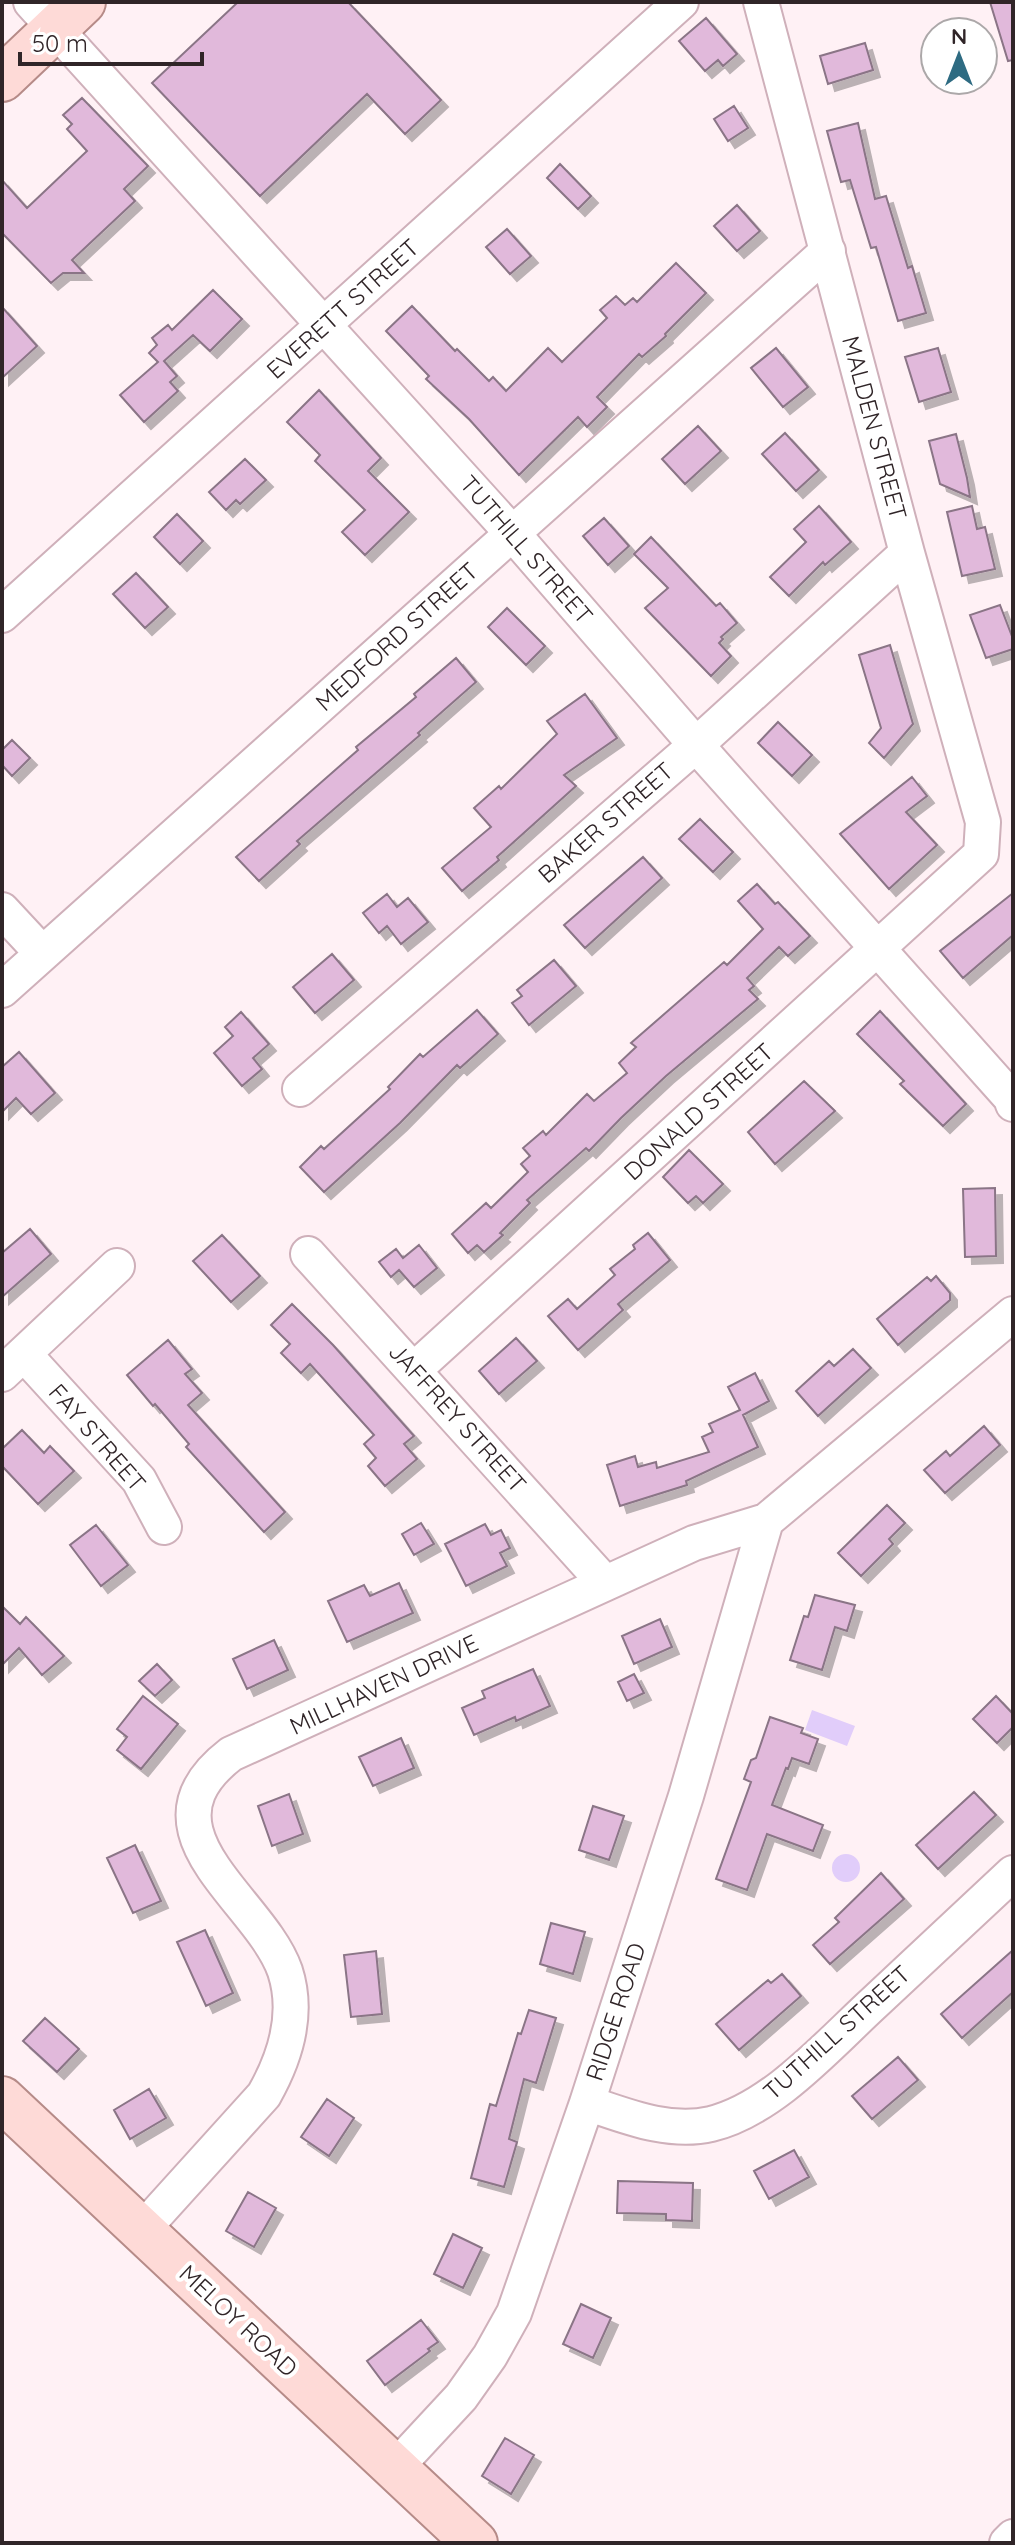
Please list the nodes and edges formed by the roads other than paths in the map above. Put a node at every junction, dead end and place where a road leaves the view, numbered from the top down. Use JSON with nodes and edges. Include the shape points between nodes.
{"nodes":[{"id":1,"x":681,"y":2,"type":"edge"},
{"id":2,"x":761,"y":2,"type":"edge"},
{"id":3,"x":56,"y":10,"type":"edge"},
{"id":4,"x":2,"y":79,"type":"edge"},
{"id":5,"x":828,"y":251,"type":"junction"},
{"id":6,"x":326,"y":325,"type":"junction"},
{"id":7,"x":513,"y":534,"type":"junction"},
{"id":8,"x":907,"y":553,"type":"junction"},
{"id":9,"x":2,"y":615,"type":"edge"},
{"id":10,"x":696,"y":745,"type":"junction"},
{"id":11,"x":981,"y":854,"type":"joint"},
{"id":12,"x":2,"y":910,"type":"edge"},
{"id":13,"x":880,"y":949,"type":"junction"},
{"id":14,"x":42,"y":953,"type":"junction"},
{"id":15,"x":2,"y":990,"type":"edge"},
{"id":16,"x":300,"y":1089,"type":"dead end"},
{"id":17,"x":1013,"y":1104,"type":"edge"},
{"id":18,"x":308,"y":1254,"type":"dead end"},
{"id":19,"x":117,"y":1266,"type":"dead end"},
{"id":20,"x":1013,"y":1314,"type":"edge"},
{"id":21,"x":13,"y":1364,"type":"edge"},
{"id":22,"x":415,"y":1369,"type":"junction"},
{"id":23,"x":766,"y":1521,"type":"junction"},
{"id":24,"x":164,"y":1527,"type":"dead end"},
{"id":25,"x":605,"y":1583,"type":"junction"},
{"id":26,"x":1013,"y":1873,"type":"edge"},
{"id":27,"x":2,"y":2099,"type":"edge"},
{"id":28,"x":587,"y":2103,"type":"junction"},
{"id":29,"x":141,"y":2231,"type":"junction"},
{"id":30,"x":396,"y":2467,"type":"junction"},
{"id":31,"x":1013,"y":2537,"type":"edge"},
{"id":32,"x":475,"y":2543,"type":"edge"},
{"id":33,"x":1007,"y":2543,"type":"edge"}],
"edges":[{"from":1,"to":6,"type":"street","name":"EVERETT STREET"},
{"from":2,"to":5,"type":"street","name":"MALDEN STREET"},
{"from":3,"to":4,"type":"main road"},
{"from":3,"to":6,"type":"street","name":"TUTHILL STREET"},
{"from":5,"to":7,"type":"street","name":"MEDFORD STREET"},
{"from":5,"to":8,"type":"street","name":"MALDEN STREET"},
{"from":6,"to":7,"type":"street","name":"TUTHILL STREET"},
{"from":6,"to":9,"type":"street","name":"EVERETT STREET"},
{"from":7,"to":10,"type":"street","name":"TUTHILL STREET"},
{"from":7,"to":14,"type":"street","name":"MEDFORD STREET"},
{"from":8,"to":10,"type":"street","name":"BAKER STREET"},
{"from":8,"to":11,"type":"street","name":"MALDEN STREET","via":[[983,822]]},
{"from":10,"to":13,"type":"street","name":"TUTHILL STREET"},
{"from":10,"to":16,"type":"street","name":"BAKER STREET"},
{"from":11,"to":13,"type":"street","name":"DONALD STREET"},
{"from":12,"to":14,"type":"street"},
{"from":13,"to":17,"type":"street","name":"TUTHILL STREET"},
{"from":13,"to":22,"type":"street","name":"DONALD STREET"},
{"from":14,"to":15,"type":"street","name":"MEDFORD STREET"},
{"from":18,"to":22,"type":"street","name":"JAFFREY STREET"},
{"from":19,"to":21,"type":"street"},
{"from":20,"to":23,"type":"street","name":"MILLHAVEN DRIVE"},
{"from":21,"to":24,"type":"street","name":"FAY STREET","via":[[139,1480]]},
{"from":22,"to":25,"type":"street","name":"JAFFREY STREET"},
{"from":23,"to":25,"type":"street","name":"MILLHAVEN DRIVE","via":[[694,1543]]},
{"from":23,"to":28,"type":"street","name":"RIDGE ROAD","via":[[686,1796]]},
{"from":25,"to":29,"type":"street","name":"MILLHAVEN DRIVE","via":[[231,1754],[209,1775],[196,1802],[196,1836],[216,1875],[277,1953],[290,1995],[287,2045],[264,2095]]},
{"from":26,"to":28,"type":"street","name":"TUTHILL STREET","via":[[823,2049],[740,2114],[709,2125],[675,2126],[651,2124]]},
{"from":27,"to":29,"type":"main road","name":"MELOY ROAD"},
{"from":28,"to":30,"type":"street","name":"RIDGE ROAD","via":[[514,2313],[461,2397]]},
{"from":29,"to":30,"type":"main road","name":"MELOY ROAD"},
{"from":30,"to":32,"type":"main road","name":"MELOY ROAD"},
{"from":31,"to":33,"type":"street"}]}
